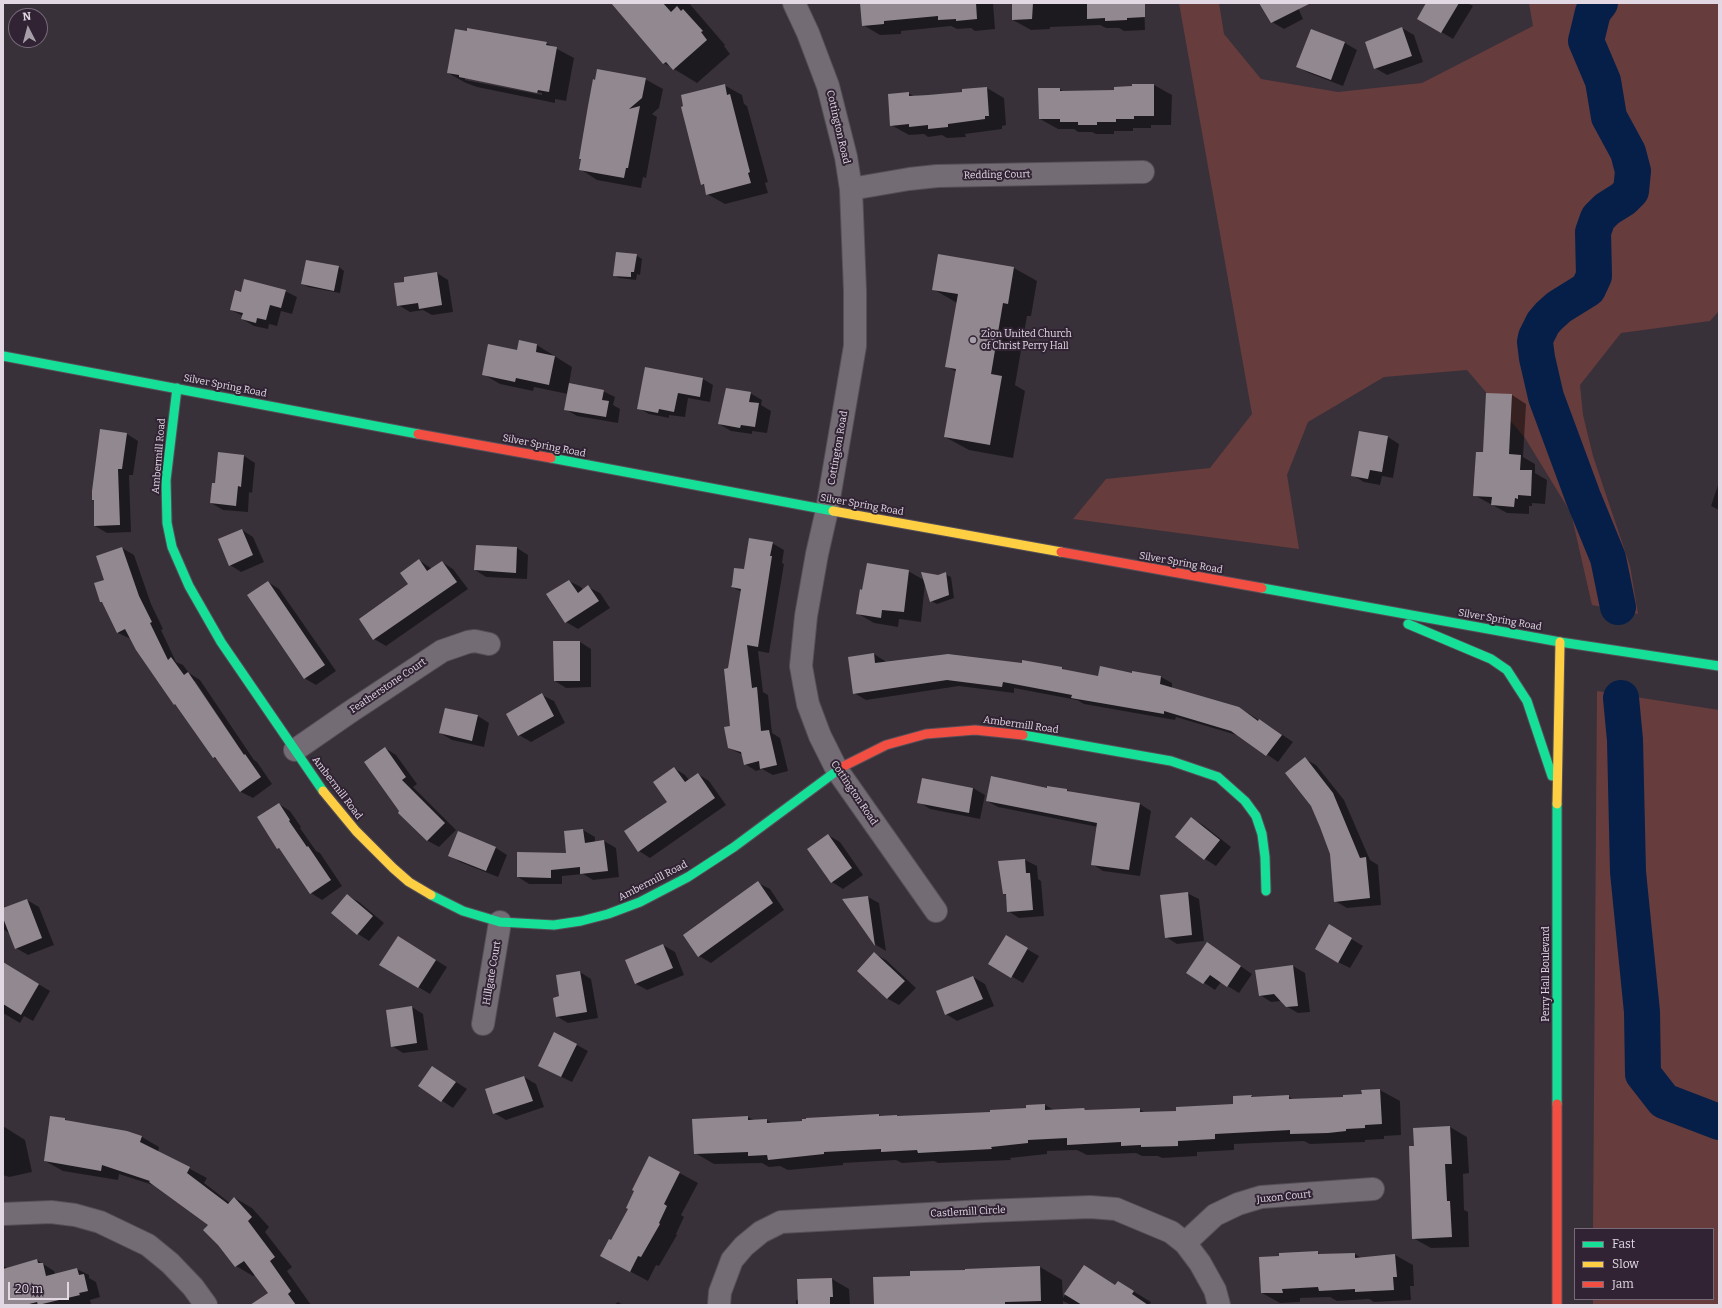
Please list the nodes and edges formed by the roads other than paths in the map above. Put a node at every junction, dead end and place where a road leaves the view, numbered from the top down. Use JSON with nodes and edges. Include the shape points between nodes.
{"nodes":[{"id":1,"x":794,"y":3,"type":"edge"},
{"id":2,"x":1143,"y":172,"type":"dead end"},
{"id":3,"x":851,"y":189,"type":"junction"},
{"id":4,"x":3,"y":356,"type":"edge"},
{"id":5,"x":177,"y":388,"type":"junction"},
{"id":6,"x":827,"y":510,"type":"junction"},
{"id":7,"x":1370,"y":608,"type":"junction"},
{"id":8,"x":1560,"y":642,"type":"junction"},
{"id":9,"x":489,"y":644,"type":"dead end"},
{"id":10,"x":1719,"y":666,"type":"edge"},
{"id":11,"x":295,"y":750,"type":"junction"},
{"id":12,"x":837,"y":770,"type":"junction"},
{"id":13,"x":1557,"y":791,"type":"junction"},
{"id":14,"x":1266,"y":891,"type":"dead end"},
{"id":15,"x":936,"y":911,"type":"dead end"},
{"id":16,"x":500,"y":922,"type":"junction"},
{"id":17,"x":483,"y":1024,"type":"dead end"},
{"id":18,"x":1373,"y":1189,"type":"dead end"},
{"id":19,"x":3,"y":1214,"type":"edge"},
{"id":20,"x":1185,"y":1243,"type":"junction"},
{"id":21,"x":206,"y":1305,"type":"edge"},
{"id":22,"x":719,"y":1305,"type":"edge"},
{"id":23,"x":1219,"y":1305,"type":"edge"},
{"id":24,"x":1557,"y":1305,"type":"edge"}],
"edges":[{"from":1,"to":3,"type":"street","name":"Cottington Road","via":[[828,86],[846,157]]},
{"from":2,"to":3,"type":"street","name":"Redding Court","via":[[937,176]]},
{"from":3,"to":6,"type":"street","name":"Cottington Road","via":[[855,346]]},
{"from":4,"to":5,"type":"main road","name":"Silver Spring Road"},
{"from":5,"to":6,"type":"main road","name":"Silver Spring Road"},
{"from":5,"to":11,"type":"main road","name":"Ambermill Road","via":[[166,480],[166,523],[172,547],[189,586],[220,642]]},
{"from":6,"to":7,"type":"main road","name":"Silver Spring Road"},
{"from":6,"to":12,"type":"street","name":"Cottington Road","via":[[806,616],[802,666],[808,704]]},
{"from":7,"to":8,"type":"main road","name":"Silver Spring Road"},
{"from":7,"to":13,"type":"main road","via":[[1491,659],[1507,670],[1527,701]]},
{"from":8,"to":10,"type":"main road","name":"Silver Spring Road"},
{"from":8,"to":13,"type":"main road","name":"Perry Hall Boulevard"},
{"from":9,"to":11,"type":"street","name":"Featherstone Court","via":[[468,642],[442,651]]},
{"from":11,"to":16,"type":"main road","name":"Ambermill Road","via":[[330,801],[376,852],[409,882],[463,911]]},
{"from":12,"to":14,"type":"main road","name":"Ambermill Road","via":[[899,741],[926,734],[975,730],[1011,733],[1171,761],[1218,777],[1233,789],[1256,816],[1262,834]]},
{"from":12,"to":15,"type":"street","name":"Cottington Road"},
{"from":12,"to":16,"type":"main road","name":"Ambermill Road","via":[[734,847],[688,877],[640,902],[608,914],[554,925]]},
{"from":13,"to":24,"type":"main road","name":"Perry Hall Boulevard"},
{"from":16,"to":17,"type":"street","name":"Hillgate Court"},
{"from":18,"to":20,"type":"street","name":"Juxon Court","via":[[1261,1197],[1238,1204],[1215,1216]]},
{"from":19,"to":21,"type":"street","via":[[50,1212],[100,1222],[148,1245],[170,1263]]},
{"from":20,"to":22,"type":"street","name":"Castlemill Circle","via":[[1171,1232],[1136,1216],[1116,1209],[1090,1207],[780,1222],[761,1232],[732,1260],[720,1292]]},
{"from":20,"to":23,"type":"street","name":"Castlemill Circle","via":[[1209,1278]]}]}
